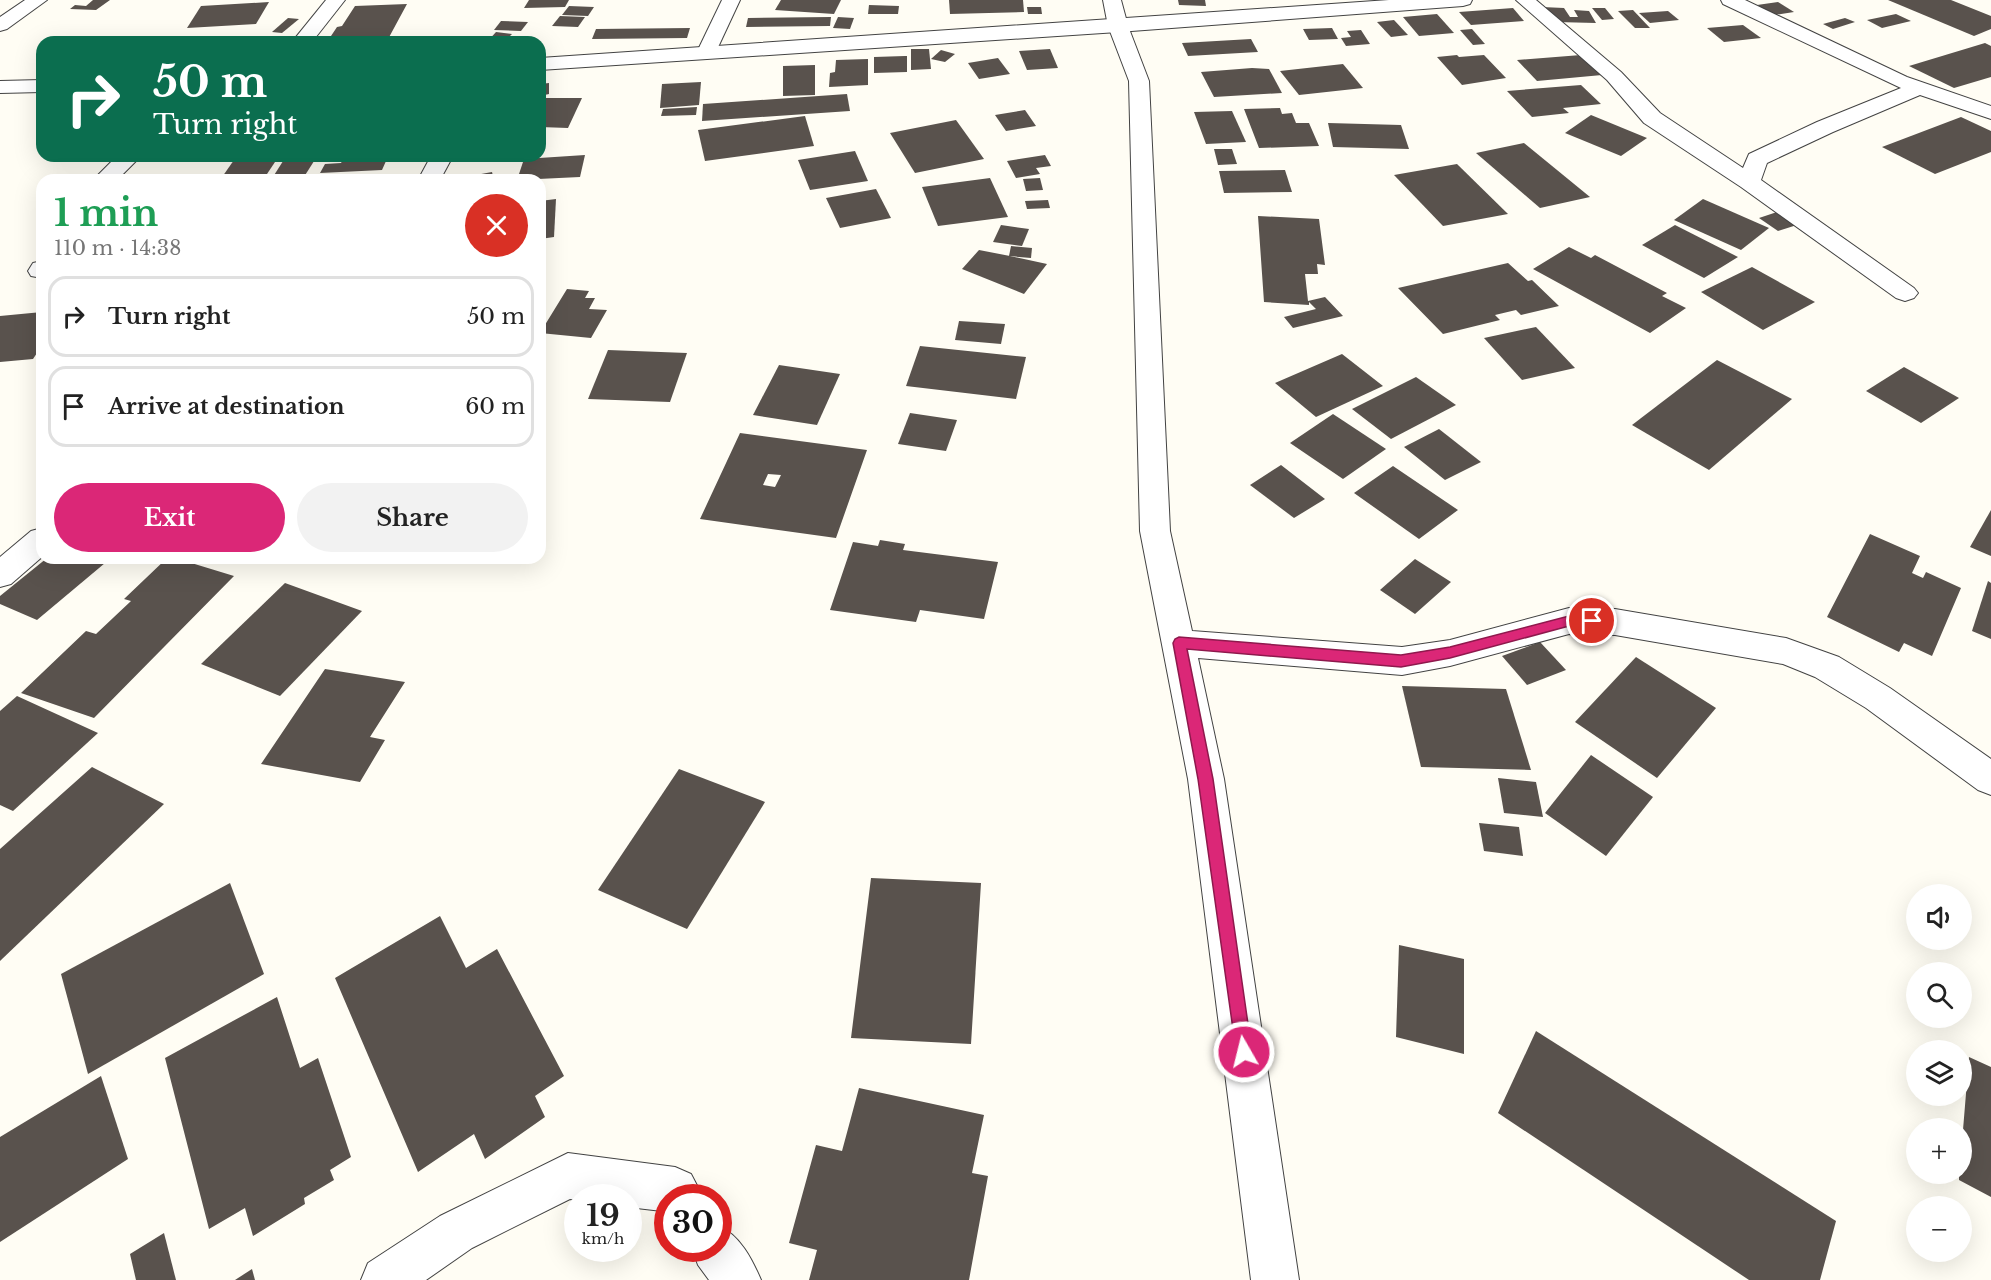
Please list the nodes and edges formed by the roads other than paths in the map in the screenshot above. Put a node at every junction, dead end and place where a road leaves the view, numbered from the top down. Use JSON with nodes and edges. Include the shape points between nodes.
{"nodes":[{"id":1,"x":38,"y":0,"type":"edge"},
{"id":2,"x":336,"y":0,"type":"edge"},
{"id":3,"x":731,"y":0,"type":"edge"},
{"id":4,"x":1463,"y":0,"type":"edge"},
{"id":5,"x":1525,"y":0,"type":"edge"},
{"id":6,"x":1730,"y":0,"type":"edge"},
{"id":7,"x":1370,"y":4,"type":"edge"},
{"id":8,"x":1115,"y":13,"type":"edge"},
{"id":9,"x":0,"y":25,"type":"edge"},
{"id":10,"x":307,"y":36,"type":"edge"},
{"id":11,"x":706,"y":54,"type":"junction"},
{"id":12,"x":546,"y":64,"type":"edge"},
{"id":13,"x":36,"y":86,"type":"edge"},
{"id":14,"x":0,"y":87,"type":"edge"},
{"id":15,"x":1919,"y":88,"type":"junction"},
{"id":16,"x":1991,"y":113,"type":"edge"},
{"id":17,"x":124,"y":162,"type":"edge"},
{"id":18,"x":110,"y":174,"type":"edge"},
{"id":19,"x":1749,"y":182,"type":"junction"},
{"id":20,"x":1905,"y":293,"type":"dead end"},
{"id":21,"x":36,"y":544,"type":"edge"},
{"id":22,"x":0,"y":575,"type":"edge"},
{"id":23,"x":1179,"y":643,"type":"junction"},
{"id":24,"x":1991,"y":779,"type":"edge"},
{"id":25,"x":654,"y":1187,"type":"edge"},
{"id":26,"x":725,"y":1262,"type":"edge"},
{"id":27,"x":385,"y":1280,"type":"edge"},
{"id":28,"x":737,"y":1280,"type":"edge"},
{"id":29,"x":1275,"y":1280,"type":"edge"}],
"edges":[{"from":1,"to":9,"type":"street"},
{"from":2,"to":10,"type":"street"},
{"from":3,"to":11,"type":"street"},
{"from":4,"to":7,"type":"street"},
{"from":5,"to":19,"type":"street","via":[[1614,76],[1652,118]]},
{"from":6,"to":15,"type":"street"},
{"from":7,"to":8,"type":"street"},
{"from":8,"to":11,"type":"street"},
{"from":8,"to":23,"type":"street","via":[[1139,81],[1155,531]]},
{"from":11,"to":12,"type":"street"},
{"from":13,"to":14,"type":"street"},
{"from":15,"to":16,"type":"street"},
{"from":15,"to":19,"type":"street","via":[[1757,159]]},
{"from":17,"to":18,"type":"street"},
{"from":19,"to":20,"type":"street"},
{"from":21,"to":22,"type":"street"},
{"from":23,"to":24,"type":"street","via":[[1401,661],[1450,653],[1569,621],[1615,622],[1786,651],[1827,668],[1878,698]]},
{"from":23,"to":29,"type":"street","via":[[1206,779]]},
{"from":25,"to":27,"type":"street","via":[[568,1176],[456,1232]]},
{"from":26,"to":28,"type":"street"}]}
